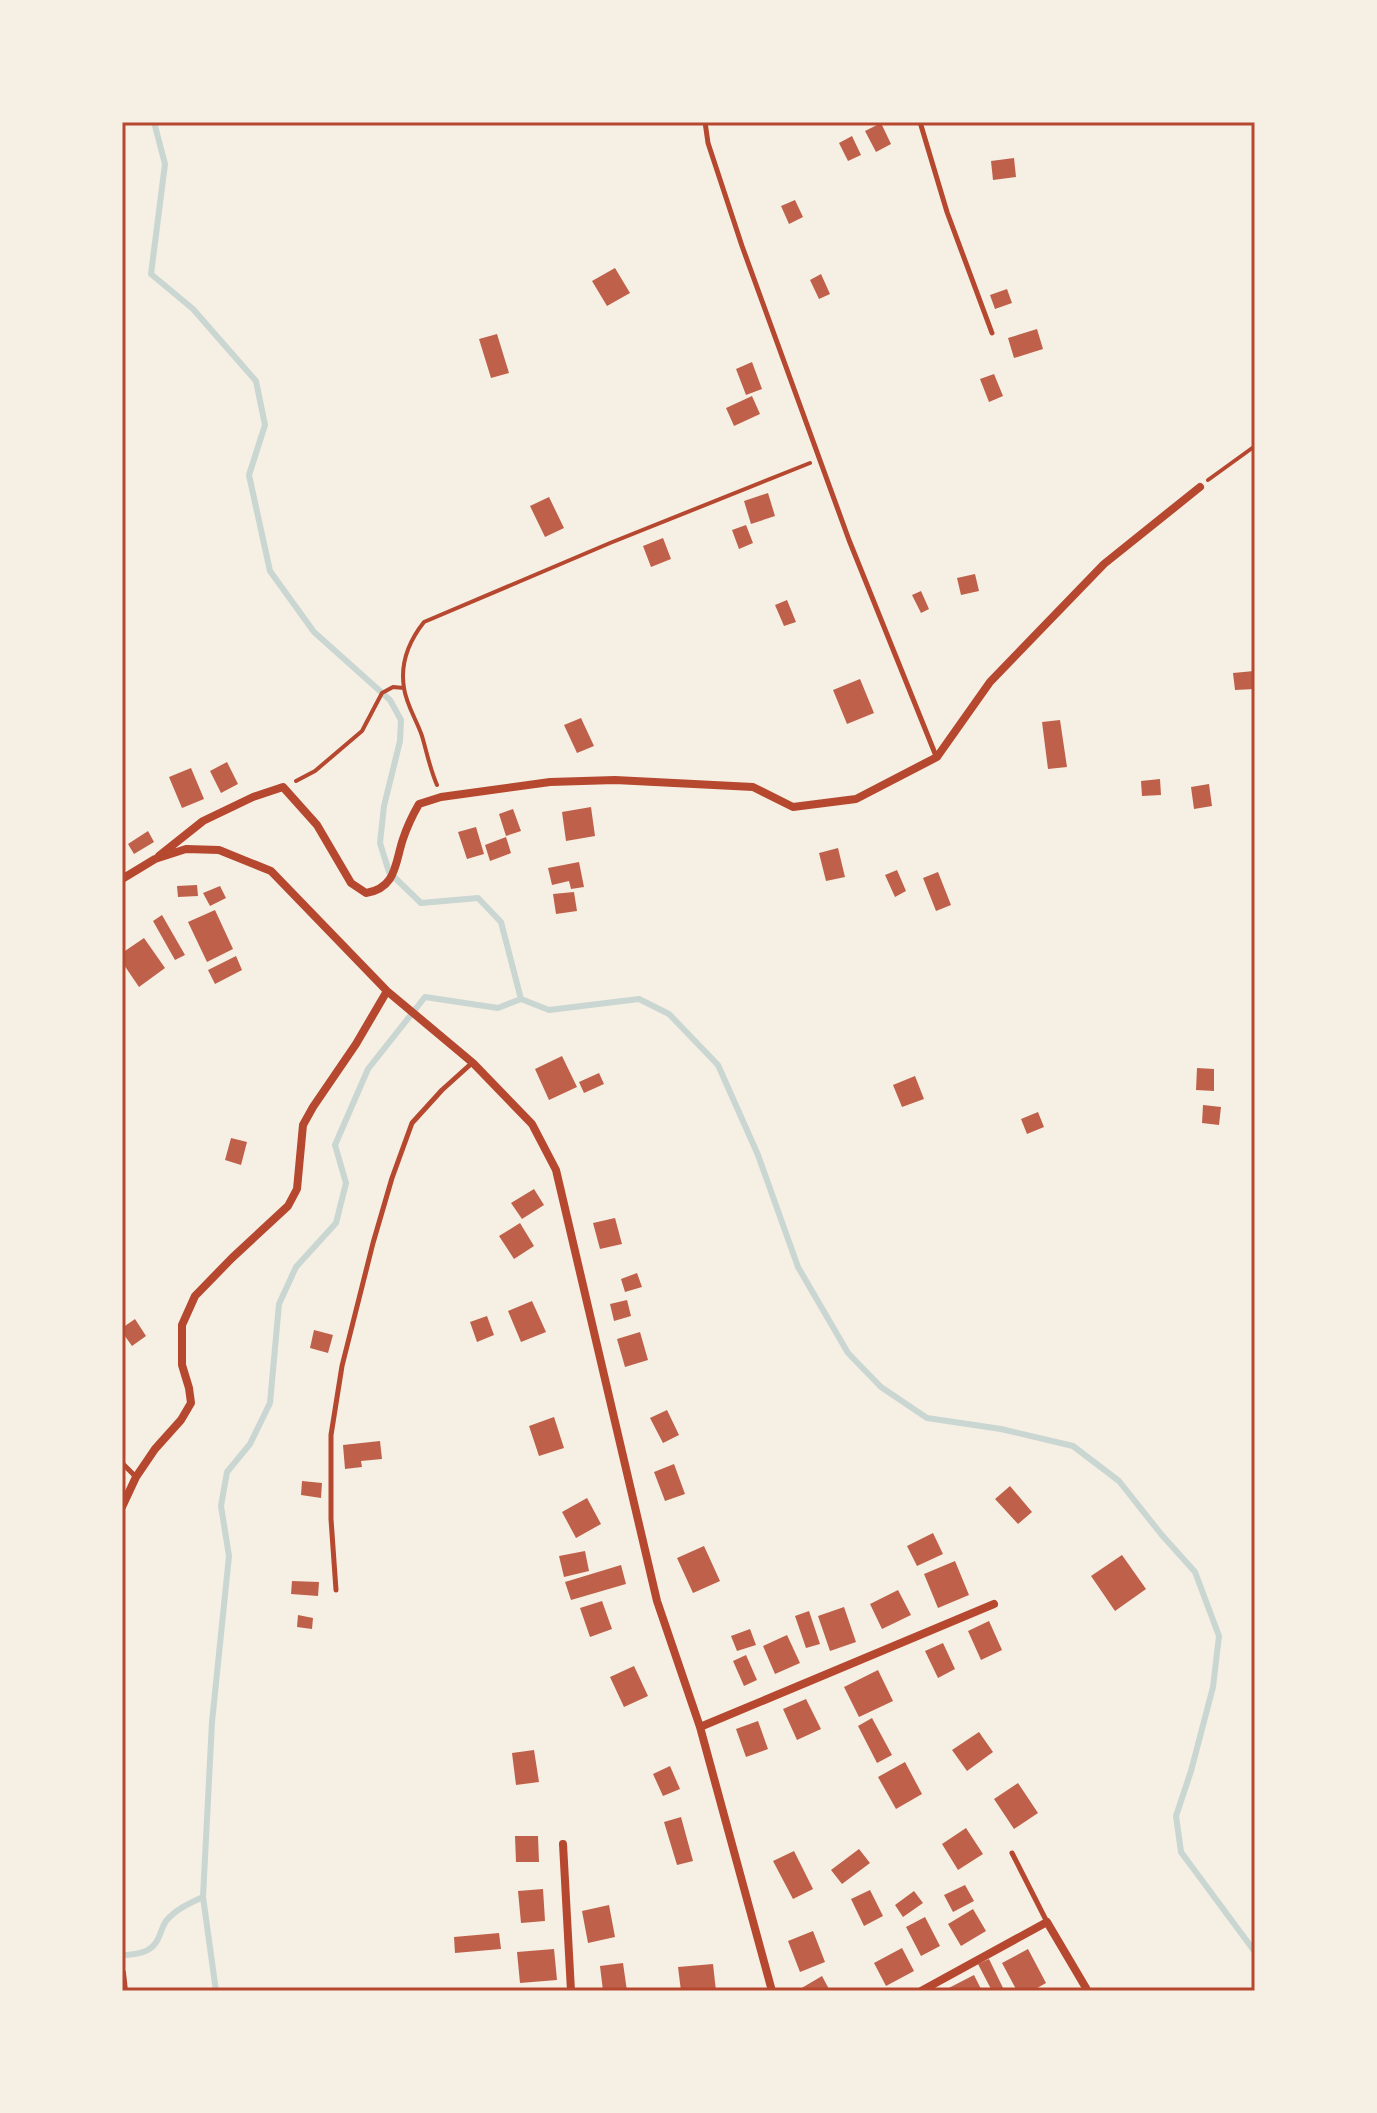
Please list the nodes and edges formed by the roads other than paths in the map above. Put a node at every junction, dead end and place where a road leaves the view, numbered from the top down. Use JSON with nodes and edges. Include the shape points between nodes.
{"nodes":[{"id":1,"x":705,"y":122,"type":"edge"},
{"id":2,"x":920,"y":122,"type":"edge"},
{"id":3,"x":992,"y":333,"type":"dead end"},
{"id":4,"x":1200,"y":487,"type":"road end"},
{"id":5,"x":937,"y":757,"type":"junction"},
{"id":6,"x":155,"y":859,"type":"junction"},
{"id":7,"x":122,"y":879,"type":"edge"},
{"id":8,"x":387,"y":991,"type":"junction"},
{"id":9,"x":473,"y":1063,"type":"junction"},
{"id":10,"x":122,"y":1463,"type":"edge"},
{"id":11,"x":136,"y":1477,"type":"junction"},
{"id":12,"x":122,"y":1507,"type":"edge"},
{"id":13,"x":336,"y":1590,"type":"dead end"},
{"id":14,"x":994,"y":1604,"type":"dead end"},
{"id":15,"x":700,"y":1727,"type":"junction"},
{"id":16,"x":563,"y":1844,"type":"dead end"},
{"id":17,"x":1012,"y":1853,"type":"dead end"},
{"id":18,"x":1047,"y":1922,"type":"junction"},
{"id":19,"x":122,"y":1973,"type":"edge"},
{"id":20,"x":1086,"y":1988,"type":"dead end"},
{"id":21,"x":124,"y":1991,"type":"edge"},
{"id":22,"x":571,"y":1991,"type":"edge"},
{"id":23,"x":772,"y":1991,"type":"edge"},
{"id":24,"x":921,"y":1991,"type":"edge"}],
"edges":[{"from":1,"to":5,"type":"lane","via":[[742,246],[819,459]]},
{"from":2,"to":3,"type":"lane"},
{"from":4,"to":5,"type":"street","via":[[1104,564],[990,682]]},
{"from":5,"to":6,"type":"street","via":[[856,799],[793,807],[753,787],[615,780],[550,782],[441,797],[419,804],[397,867],[382,887],[366,893],[351,883],[317,825],[283,787],[203,821]]},
{"from":6,"to":7,"type":"street"},
{"from":6,"to":8,"type":"street","via":[[186,849],[219,850],[271,871]]},
{"from":8,"to":9,"type":"street"},
{"from":8,"to":11,"type":"street","via":[[303,1125],[297,1189],[288,1206],[195,1296],[182,1325],[182,1365],[191,1403]]},
{"from":9,"to":13,"type":"lane","via":[[412,1123],[373,1243],[331,1435]]},
{"from":9,"to":15,"type":"street","via":[[532,1124],[556,1170],[657,1601]]},
{"from":10,"to":11,"type":"lane"},
{"from":11,"to":12,"type":"street"},
{"from":14,"to":15,"type":"street"},
{"from":15,"to":23,"type":"street"},
{"from":16,"to":22,"type":"street"},
{"from":17,"to":18,"type":"lane"},
{"from":18,"to":20,"type":"street"},
{"from":18,"to":24,"type":"street"},
{"from":19,"to":21,"type":"street"}]}
